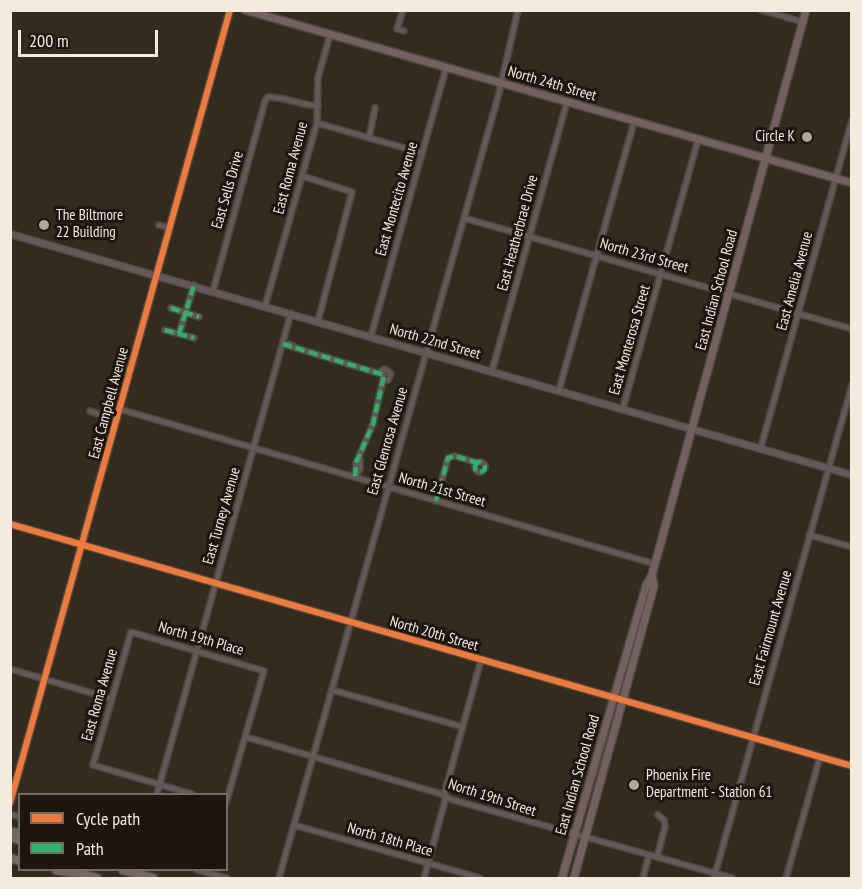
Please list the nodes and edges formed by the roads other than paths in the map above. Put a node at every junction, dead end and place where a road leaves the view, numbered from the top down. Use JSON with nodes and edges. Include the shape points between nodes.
{"nodes":[{"id":1,"x":230,"y":10,"type":"edge"},
{"id":2,"x":245,"y":10,"type":"edge"},
{"id":3,"x":403,"y":10,"type":"edge"},
{"id":4,"x":518,"y":10,"type":"edge"},
{"id":5,"x":761,"y":10,"type":"edge"},
{"id":6,"x":806,"y":10,"type":"edge"},
{"id":7,"x":803,"y":22,"type":"junction"},
{"id":8,"x":404,"y":31,"type":"dead end"},
{"id":9,"x":330,"y":35,"type":"junction"},
{"id":10,"x":446,"y":68,"type":"junction"},
{"id":11,"x":501,"y":84,"type":"junction"},
{"id":12,"x":567,"y":102,"type":"junction"},
{"id":13,"x":318,"y":106,"type":"junction"},
{"id":14,"x":375,"y":108,"type":"dead end"},
{"id":15,"x":852,"y":120,"type":"edge"},
{"id":16,"x":634,"y":122,"type":"junction"},
{"id":17,"x":317,"y":123,"type":"junction"},
{"id":18,"x":369,"y":138,"type":"junction"},
{"id":19,"x":698,"y":140,"type":"junction"},
{"id":20,"x":422,"y":153,"type":"junction"},
{"id":21,"x":767,"y":159,"type":"junction"},
{"id":22,"x":302,"y":176,"type":"junction"},
{"id":23,"x":836,"y":179,"type":"junction"},
{"id":24,"x":852,"y":183,"type":"edge"},
{"id":25,"x":464,"y":218,"type":"junction"},
{"id":26,"x":159,"y":225,"type":"dead end"},
{"id":27,"x":170,"y":228,"type":"junction"},
{"id":28,"x":10,"y":234,"type":"edge"},
{"id":29,"x":529,"y":237,"type":"junction"},
{"id":30,"x":596,"y":255,"type":"junction"},
{"id":31,"x":661,"y":274,"type":"junction"},
{"id":32,"x":157,"y":275,"type":"junction"},
{"id":33,"x":194,"y":285,"type":"junction"},
{"id":34,"x":213,"y":291,"type":"junction"},
{"id":35,"x":730,"y":293,"type":"junction"},
{"id":36,"x":265,"y":306,"type":"junction"},
{"id":37,"x":171,"y":308,"type":"dead end"},
{"id":38,"x":186,"y":313,"type":"junction"},
{"id":39,"x":291,"y":313,"type":"junction"},
{"id":40,"x":799,"y":313,"type":"junction"},
{"id":41,"x":199,"y":317,"type":"dead end"},
{"id":42,"x":318,"y":321,"type":"junction"},
{"id":43,"x":852,"y":328,"type":"edge"},
{"id":44,"x":165,"y":330,"type":"dead end"},
{"id":45,"x":179,"y":334,"type":"junction"},
{"id":46,"x":371,"y":336,"type":"junction"},
{"id":47,"x":194,"y":338,"type":"dead end"},
{"id":48,"x":283,"y":344,"type":"junction"},
{"id":49,"x":426,"y":352,"type":"junction"},
{"id":50,"x":120,"y":366,"type":"dead end"},
{"id":51,"x":130,"y":369,"type":"junction"},
{"id":52,"x":492,"y":371,"type":"junction"},
{"id":53,"x":852,"y":385,"type":"edge"},
{"id":54,"x":559,"y":390,"type":"junction"},
{"id":55,"x":623,"y":408,"type":"junction"},
{"id":56,"x":119,"y":409,"type":"junction"},
{"id":57,"x":90,"y":411,"type":"dead end"},
{"id":58,"x":104,"y":416,"type":"dead end"},
{"id":59,"x":693,"y":428,"type":"junction"},
{"id":60,"x":761,"y":447,"type":"junction"},
{"id":61,"x":254,"y":449,"type":"junction"},
{"id":62,"x":478,"y":463,"type":"dead end"},
{"id":63,"x":828,"y":468,"type":"junction"},
{"id":64,"x":852,"y":475,"type":"edge"},
{"id":65,"x":355,"y":477,"type":"junction"},
{"id":66,"x":387,"y":487,"type":"junction"},
{"id":67,"x":436,"y":501,"type":"junction"},
{"id":68,"x":10,"y":524,"type":"edge"},
{"id":69,"x":809,"y":535,"type":"junction"},
{"id":70,"x":82,"y":544,"type":"junction"},
{"id":71,"x":852,"y":547,"type":"edge"},
{"id":72,"x":655,"y":564,"type":"junction"},
{"id":73,"x":652,"y":575,"type":"junction"},
{"id":74,"x":216,"y":583,"type":"junction"},
{"id":75,"x":350,"y":622,"type":"junction"},
{"id":76,"x":131,"y":632,"type":"joint"},
{"id":77,"x":198,"y":650,"type":"junction"},
{"id":78,"x":481,"y":660,"type":"junction"},
{"id":79,"x":10,"y":669,"type":"edge"},
{"id":80,"x":45,"y":679,"type":"junction"},
{"id":81,"x":332,"y":690,"type":"junction"},
{"id":82,"x":614,"y":698,"type":"junction"},
{"id":83,"x":112,"y":699,"type":"junction"},
{"id":84,"x":624,"y":701,"type":"junction"},
{"id":85,"x":463,"y":728,"type":"junction"},
{"id":86,"x":246,"y":737,"type":"junction"},
{"id":87,"x":753,"y":738,"type":"junction"},
{"id":88,"x":313,"y":757,"type":"junction"},
{"id":89,"x":820,"y":757,"type":"junction"},
{"id":90,"x":852,"y":766,"type":"edge"},
{"id":91,"x":160,"y":785,"type":"junction"},
{"id":92,"x":158,"y":793,"type":"edge"},
{"id":93,"x":186,"y":793,"type":"edge"},
{"id":94,"x":228,"y":796,"type":"edge"},
{"id":95,"x":445,"y":796,"type":"junction"},
{"id":96,"x":10,"y":802,"type":"edge"},
{"id":97,"x":658,"y":815,"type":"dead end"},
{"id":98,"x":294,"y":825,"type":"junction"},
{"id":99,"x":576,"y":835,"type":"junction"},
{"id":100,"x":586,"y":837,"type":"junction"},
{"id":101,"x":649,"y":855,"type":"junction"},
{"id":102,"x":657,"y":857,"type":"junction"},
{"id":103,"x":428,"y":863,"type":"junction"},
{"id":104,"x":62,"y":871,"type":"edge"},
{"id":105,"x":71,"y":871,"type":"edge"},
{"id":106,"x":127,"y":871,"type":"edge"},
{"id":107,"x":200,"y":871,"type":"edge"},
{"id":108,"x":85,"y":875,"type":"junction"},
{"id":109,"x":714,"y":876,"type":"edge"},
{"id":110,"x":153,"y":878,"type":"edge"},
{"id":111,"x":97,"y":879,"type":"edge"},
{"id":112,"x":227,"y":879,"type":"edge"},
{"id":113,"x":279,"y":879,"type":"edge"},
{"id":114,"x":424,"y":879,"type":"edge"},
{"id":115,"x":480,"y":879,"type":"edge"},
{"id":116,"x":562,"y":879,"type":"edge"},
{"id":117,"x":574,"y":879,"type":"edge"},
{"id":118,"x":643,"y":879,"type":"edge"},
{"id":119,"x":732,"y":879,"type":"edge"},
{"id":120,"x":786,"y":879,"type":"edge"}],
"edges":[{"from":1,"to":27,"type":"street","name":"East Campbell Avenue"},
{"from":2,"to":9,"type":"main road","name":"North 24th Street"},
{"from":3,"to":8,"type":"street","via":[[397,29]]},
{"from":4,"to":11,"type":"street","name":"East Glenrosa Avenue"},
{"from":5,"to":7,"type":"street"},
{"from":6,"to":7,"type":"main road","name":"East Indian School Road"},
{"from":7,"to":21,"type":"main road","name":"East Indian School Road"},
{"from":9,"to":10,"type":"main road","name":"North 24th Street"},
{"from":9,"to":13,"type":"street","name":"East Roma Avenue","via":[[318,78]]},
{"from":10,"to":11,"type":"main road","name":"North 24th Street"},
{"from":10,"to":20,"type":"street","name":"East Montecito Avenue"},
{"from":11,"to":12,"type":"main road","name":"North 24th Street"},
{"from":11,"to":25,"type":"street","name":"East Glenrosa Avenue"},
{"from":12,"to":16,"type":"main road","name":"North 24th Street"},
{"from":12,"to":29,"type":"street","name":"East Heatherbrae Drive"},
{"from":13,"to":17,"type":"street","name":"East Roma Avenue"},
{"from":13,"to":34,"type":"street","name":"East Sells Drive","via":[[268,97]]},
{"from":14,"to":18,"type":"street"},
{"from":15,"to":23,"type":"street","name":"East Amelia Avenue"},
{"from":16,"to":19,"type":"main road","name":"North 24th Street"},
{"from":16,"to":30,"type":"street"},
{"from":17,"to":18,"type":"street"},
{"from":17,"to":22,"type":"street","name":"East Roma Avenue"},
{"from":18,"to":20,"type":"street"},
{"from":19,"to":21,"type":"main road","name":"North 24th Street"},
{"from":19,"to":31,"type":"street","name":"East Monterosa Street"},
{"from":20,"to":46,"type":"street","name":"East Montecito Avenue"},
{"from":21,"to":23,"type":"main road","name":"North 24th Street"},
{"from":21,"to":35,"type":"main road","name":"East Indian School Road"},
{"from":22,"to":36,"type":"street","name":"East Roma Avenue"},
{"from":22,"to":42,"type":"street","via":[[352,192]]},
{"from":23,"to":24,"type":"main road","name":"North 24th Street"},
{"from":23,"to":40,"type":"street","name":"East Amelia Avenue"},
{"from":25,"to":29,"type":"street","name":"North 23rd Street"},
{"from":25,"to":49,"type":"street","name":"East Glenrosa Avenue"},
{"from":26,"to":27,"type":"street"},
{"from":27,"to":32,"type":"street","name":"East Campbell Avenue"},
{"from":28,"to":32,"type":"street","name":"North 22nd Street"},
{"from":29,"to":30,"type":"street","name":"North 23rd Street"},
{"from":29,"to":52,"type":"street","name":"East Heatherbrae Drive"},
{"from":30,"to":31,"type":"street","name":"North 23rd Street"},
{"from":30,"to":54,"type":"street"},
{"from":31,"to":35,"type":"street","name":"North 23rd Street"},
{"from":31,"to":55,"type":"street","name":"East Monterosa Street"},
{"from":32,"to":33,"type":"street","name":"North 22nd Street"},
{"from":32,"to":51,"type":"street","name":"East Campbell Avenue"},
{"from":33,"to":34,"type":"street","name":"North 22nd Street"},
{"from":33,"to":38,"type":"street"},
{"from":34,"to":36,"type":"street","name":"North 22nd Street"},
{"from":35,"to":40,"type":"street","name":"North 23rd Street"},
{"from":35,"to":59,"type":"main road","name":"East Indian School Road"},
{"from":36,"to":39,"type":"street","name":"North 22nd Street"},
{"from":37,"to":38,"type":"street"},
{"from":38,"to":41,"type":"street"},
{"from":38,"to":45,"type":"street"},
{"from":39,"to":42,"type":"street","name":"North 22nd Street"},
{"from":39,"to":48,"type":"street","name":"East Turney Avenue"},
{"from":40,"to":43,"type":"street","name":"North 23rd Street"},
{"from":40,"to":60,"type":"street","name":"East Amelia Avenue"},
{"from":42,"to":46,"type":"street","name":"North 22nd Street"},
{"from":44,"to":45,"type":"street"},
{"from":45,"to":47,"type":"street"},
{"from":46,"to":49,"type":"street","name":"North 22nd Street"},
{"from":48,"to":61,"type":"street","name":"East Turney Avenue"},
{"from":48,"to":65,"type":"street","via":[[384,375]]},
{"from":49,"to":52,"type":"street","name":"North 22nd Street"},
{"from":49,"to":66,"type":"street","name":"East Glenrosa Avenue"},
{"from":50,"to":51,"type":"street"},
{"from":51,"to":56,"type":"street","name":"East Campbell Avenue"},
{"from":52,"to":54,"type":"street","name":"North 22nd Street"},
{"from":53,"to":63,"type":"street","name":"East Fairmount Avenue"},
{"from":54,"to":55,"type":"street","name":"North 22nd Street"},
{"from":55,"to":59,"type":"street","name":"North 22nd Street"},
{"from":56,"to":61,"type":"street","name":"North 21st Street"},
{"from":56,"to":70,"type":"street","name":"East Campbell Avenue"},
{"from":57,"to":58,"type":"street"},
{"from":59,"to":60,"type":"street","name":"North 22nd Street"},
{"from":59,"to":72,"type":"main road","name":"East Indian School Road"},
{"from":60,"to":63,"type":"street","name":"North 22nd Street"},
{"from":61,"to":65,"type":"street","name":"North 21st Street"},
{"from":61,"to":74,"type":"street","name":"East Turney Avenue"},
{"from":62,"to":67,"type":"street","via":[[455,456],[448,458]]},
{"from":63,"to":64,"type":"street","name":"North 22nd Street"},
{"from":63,"to":69,"type":"street","name":"East Fairmount Avenue"},
{"from":65,"to":66,"type":"street","name":"North 21st Street"},
{"from":66,"to":67,"type":"street","name":"North 21st Street"},
{"from":66,"to":75,"type":"street","name":"East Glenrosa Avenue"},
{"from":67,"to":72,"type":"street","name":"North 21st Street"},
{"from":68,"to":70,"type":"street","name":"North 20th Street"},
{"from":69,"to":71,"type":"street"},
{"from":69,"to":87,"type":"street","name":"East Fairmount Avenue"},
{"from":70,"to":74,"type":"street","name":"North 20th Street"},
{"from":70,"to":80,"type":"street","name":"East Campbell Avenue"},
{"from":72,"to":73,"type":"main road","name":"East Indian School Road"},
{"from":73,"to":82,"type":"main road","name":"East Indian School Road"},
{"from":73,"to":84,"type":"main road","name":"East Indian School Road","via":[[654,586]]},
{"from":74,"to":75,"type":"street","name":"North 20th Street"},
{"from":74,"to":77,"type":"street","name":"East Turney Avenue"},
{"from":75,"to":78,"type":"street","name":"North 20th Street"},
{"from":75,"to":81,"type":"street","name":"East Glenrosa Avenue"},
{"from":76,"to":77,"type":"street","name":"North 19th Place"},
{"from":76,"to":83,"type":"street","name":"East Roma Avenue"},
{"from":77,"to":86,"type":"street","name":"North 19th Place","via":[[264,671]]},
{"from":77,"to":91,"type":"street","name":"East Turney Avenue"},
{"from":78,"to":82,"type":"street","name":"North 20th Street"},
{"from":78,"to":85,"type":"street"},
{"from":79,"to":80,"type":"street"},
{"from":80,"to":83,"type":"street"},
{"from":80,"to":96,"type":"street","name":"East Campbell Avenue"},
{"from":81,"to":85,"type":"street"},
{"from":81,"to":88,"type":"street","name":"East Glenrosa Avenue"},
{"from":82,"to":84,"type":"street","name":"North 20th Street"},
{"from":82,"to":99,"type":"main road","name":"East Indian School Road"},
{"from":83,"to":91,"type":"street","name":"East Roma Avenue","via":[[93,765]]},
{"from":84,"to":87,"type":"street","name":"North 20th Street"},
{"from":84,"to":100,"type":"main road","name":"East Indian School Road"},
{"from":85,"to":95,"type":"street"},
{"from":86,"to":88,"type":"street","name":"North 19th Street"},
{"from":86,"to":94,"type":"street"},
{"from":87,"to":89,"type":"street","name":"North 20th Street"},
{"from":87,"to":109,"type":"street","name":"East Fairmount Avenue"},
{"from":88,"to":95,"type":"street","name":"North 19th Street"},
{"from":88,"to":98,"type":"street","name":"East Glenrosa Avenue"},
{"from":89,"to":90,"type":"street","name":"North 20th Street"},
{"from":89,"to":120,"type":"street"},
{"from":91,"to":92,"type":"street","name":"East Turney Avenue"},
{"from":91,"to":93,"type":"street"},
{"from":95,"to":99,"type":"street","name":"North 19th Street"},
{"from":95,"to":103,"type":"street"},
{"from":97,"to":102,"type":"street","via":[[665,827]]},
{"from":98,"to":103,"type":"street","name":"North 18th Place"},
{"from":98,"to":113,"type":"street","name":"East Glenrosa Avenue"},
{"from":99,"to":100,"type":"street","name":"North 19th Street"},
{"from":99,"to":116,"type":"main road","name":"East Indian School Road"},
{"from":100,"to":101,"type":"street","name":"North 19th Street"},
{"from":100,"to":117,"type":"main road","name":"East Indian School Road"},
{"from":101,"to":102,"type":"street","name":"North 19th Street"},
{"from":101,"to":118,"type":"street"},
{"from":102,"to":109,"type":"street","name":"North 19th Street"},
{"from":103,"to":114,"type":"street"},
{"from":103,"to":115,"type":"street","name":"North 18th Place"},
{"from":104,"to":108,"type":"highway"},
{"from":105,"to":108,"type":"highway"},
{"from":106,"to":110,"type":"highway"},
{"from":107,"to":112,"type":"street"},
{"from":108,"to":111,"type":"highway"},
{"from":109,"to":119,"type":"street","name":"North 19th Street"}]}
